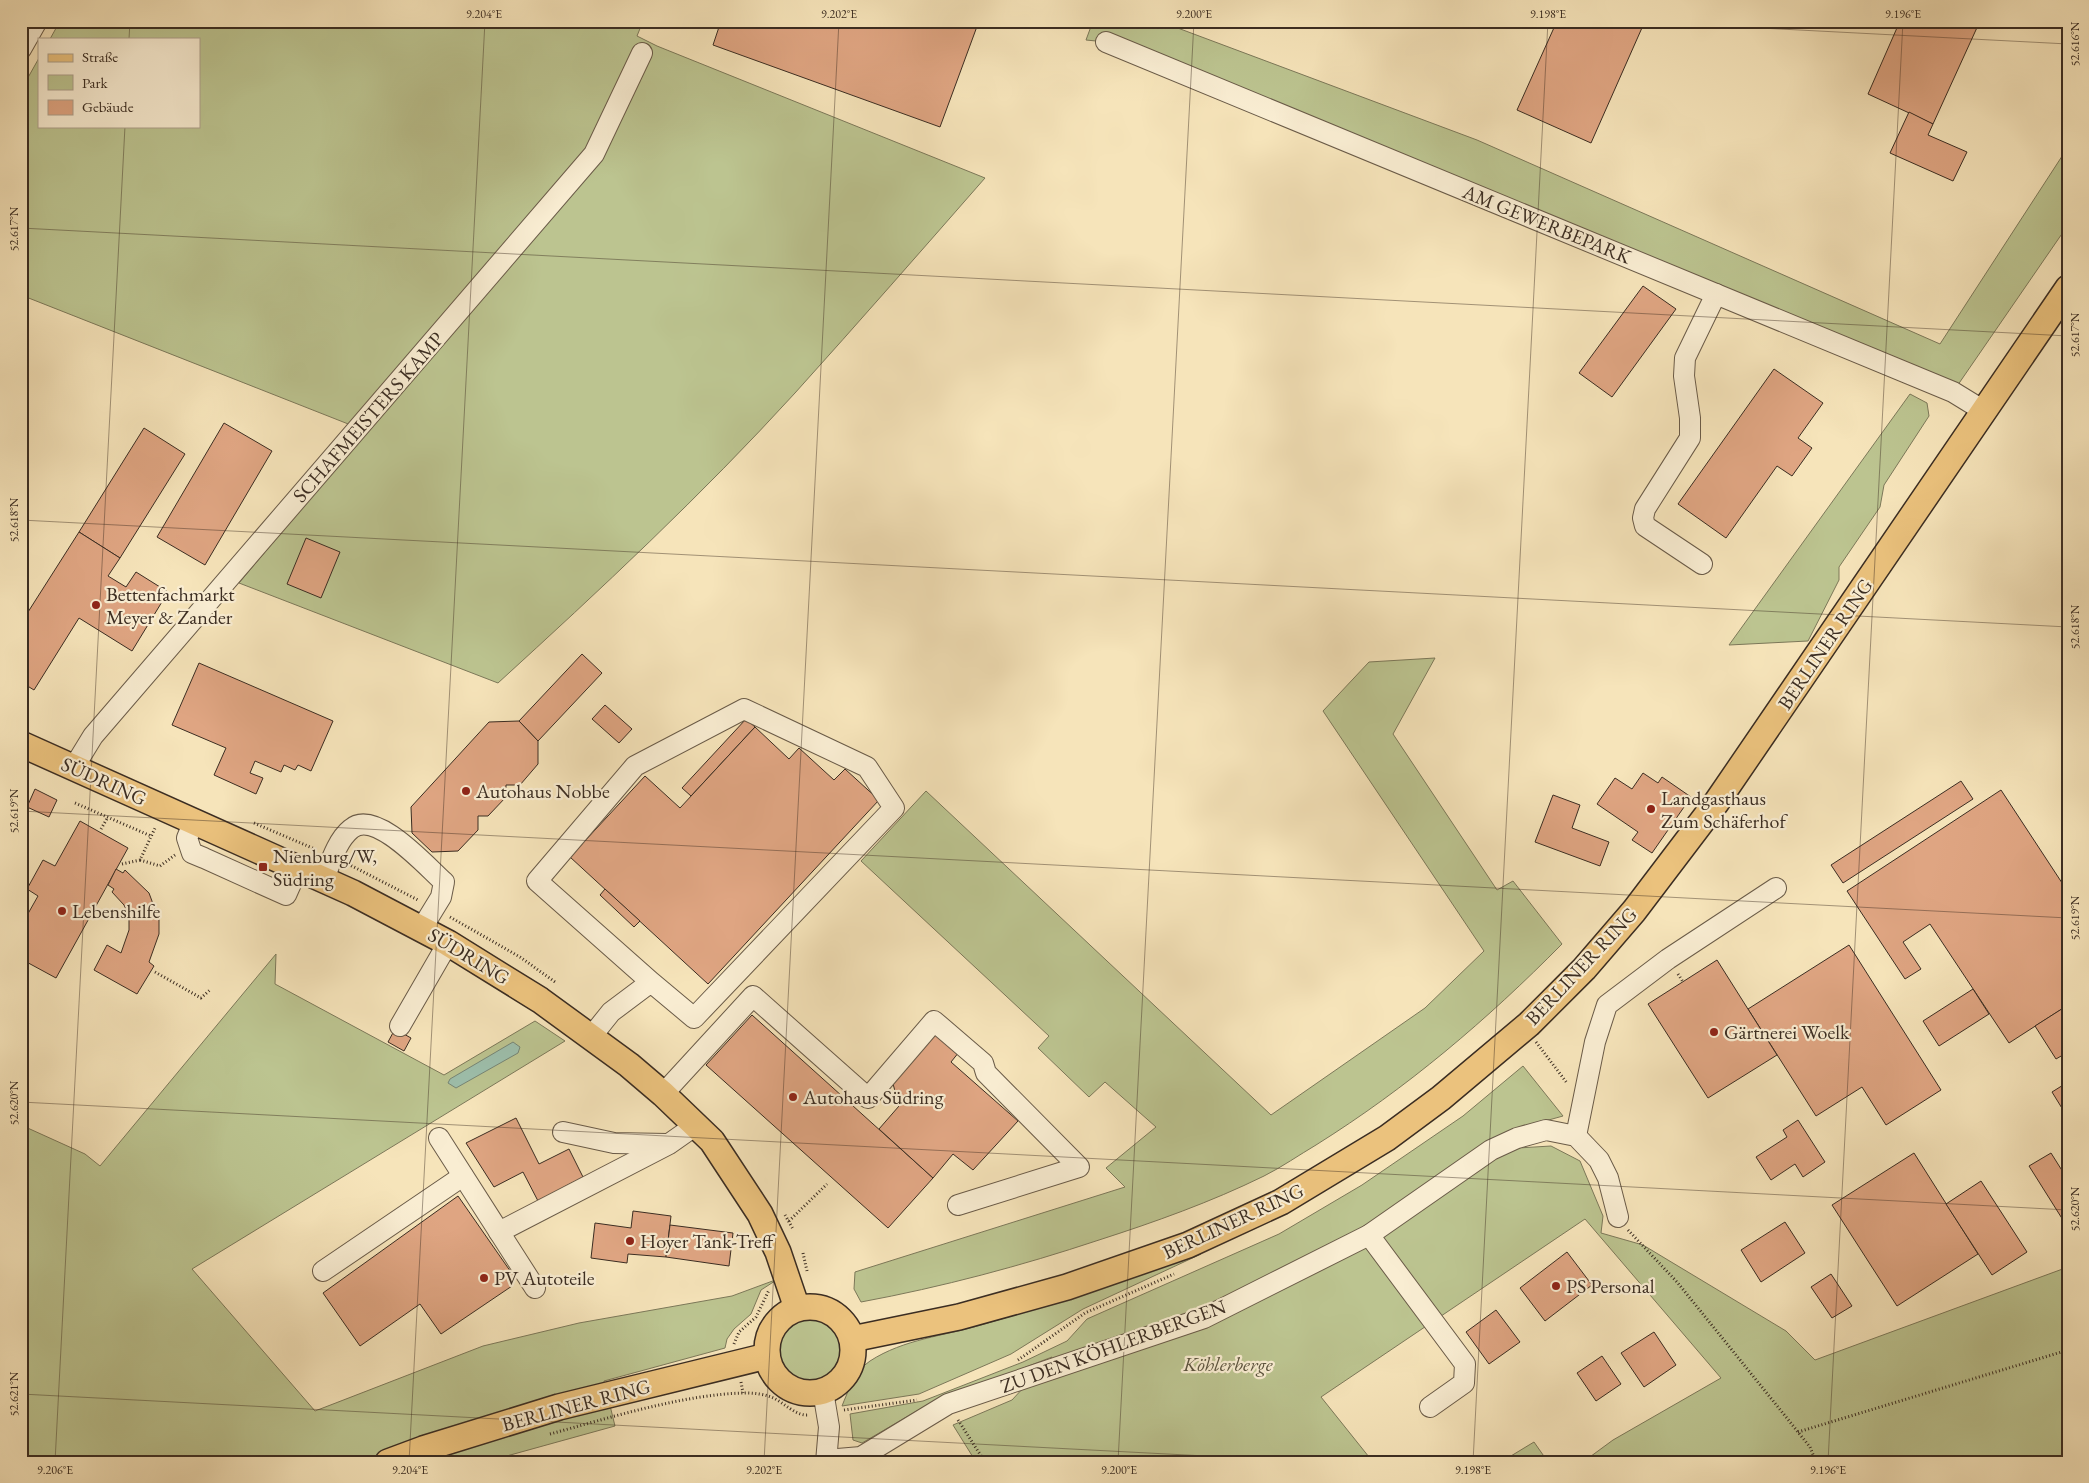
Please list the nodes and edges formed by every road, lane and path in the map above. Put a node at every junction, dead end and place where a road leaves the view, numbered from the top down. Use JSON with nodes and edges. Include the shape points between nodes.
{"nodes":[{"id":1,"x":37,"y":21,"type":"edge"},
{"id":2,"x":1106,"y":42,"type":"dead end"},
{"id":3,"x":21,"y":49,"type":"edge"},
{"id":4,"x":642,"y":53,"type":"dead end"},
{"id":5,"x":2068,"y":288,"type":"edge"},
{"id":6,"x":1716,"y":294,"type":"junction"},
{"id":7,"x":1984,"y":411,"type":"junction"},
{"id":8,"x":1702,"y":564,"type":"dead end"},
{"id":9,"x":21,"y":744,"type":"edge"},
{"id":10,"x":74,"y":767,"type":"junction"},
{"id":11,"x":75,"y":803,"type":"dead end"},
{"id":12,"x":164,"y":808,"type":"junction"},
{"id":13,"x":108,"y":817,"type":"junction"},
{"id":14,"x":194,"y":821,"type":"junction"},
{"id":15,"x":101,"y":829,"type":"dead end"},
{"id":16,"x":151,"y":836,"type":"junction"},
{"id":17,"x":192,"y":853,"type":"junction"},
{"id":18,"x":140,"y":860,"type":"junction"},
{"id":19,"x":122,"y":864,"type":"dead end"},
{"id":20,"x":298,"y":868,"type":"junction"},
{"id":21,"x":324,"y":879,"type":"junction"},
{"id":22,"x":1776,"y":888,"type":"dead end"},
{"id":23,"x":422,"y":928,"type":"junction"},
{"id":24,"x":448,"y":943,"type":"junction"},
{"id":25,"x":155,"y":972,"type":"dead end"},
{"id":26,"x":651,"y":982,"type":"junction"},
{"id":27,"x":211,"y":989,"type":"dead end"},
{"id":28,"x":400,"y":1026,"type":"dead end"},
{"id":29,"x":1542,"y":1035,"type":"dead end"},
{"id":30,"x":591,"y":1037,"type":"junction"},
{"id":31,"x":1536,"y":1041,"type":"junction"},
{"id":32,"x":1528,"y":1048,"type":"dead end"},
{"id":33,"x":1568,"y":1085,"type":"dead end"},
{"id":34,"x":663,"y":1094,"type":"junction"},
{"id":35,"x":696,"y":1125,"type":"junction"},
{"id":36,"x":563,"y":1132,"type":"dead end"},
{"id":37,"x":1576,"y":1136,"type":"junction"},
{"id":38,"x":439,"y":1138,"type":"dead end"},
{"id":39,"x":669,"y":1144,"type":"junction"},
{"id":40,"x":463,"y":1176,"type":"junction"},
{"id":41,"x":827,"y":1184,"type":"dead end"},
{"id":42,"x":958,"y":1205,"type":"dead end"},
{"id":43,"x":1618,"y":1217,"type":"joint"},
{"id":44,"x":789,"y":1221,"type":"dead end"},
{"id":45,"x":499,"y":1232,"type":"junction"},
{"id":46,"x":1369,"y":1235,"type":"junction"},
{"id":47,"x":808,"y":1269,"type":"dead end"},
{"id":48,"x":323,"y":1271,"type":"dead end"},
{"id":49,"x":1176,"y":1273,"type":"dead end"},
{"id":50,"x":788,"y":1284,"type":"junction"},
{"id":51,"x":535,"y":1288,"type":"dead end"},
{"id":52,"x":797,"y":1308,"type":"junction"},
{"id":53,"x":852,"y":1339,"type":"junction"},
{"id":54,"x":2068,"y":1350,"type":"edge"},
{"id":55,"x":767,"y":1356,"type":"junction"},
{"id":56,"x":1010,"y":1363,"type":"dead end"},
{"id":57,"x":738,"y":1365,"type":"junction"},
{"id":58,"x":743,"y":1393,"type":"junction"},
{"id":59,"x":922,"y":1400,"type":"dead end"},
{"id":60,"x":825,"y":1402,"type":"junction"},
{"id":61,"x":948,"y":1404,"type":"junction"},
{"id":62,"x":1430,"y":1407,"type":"dead end"},
{"id":63,"x":1798,"y":1432,"type":"junction"},
{"id":64,"x":546,"y":1435,"type":"dead end"},
{"id":65,"x":827,"y":1461,"type":"edge"},
{"id":66,"x":388,"y":1462,"type":"edge"},
{"id":67,"x":985,"y":1462,"type":"edge"},
{"id":68,"x":1816,"y":1462,"type":"edge"}],
"edges":[{"from":1,"to":3,"type":"street"},
{"from":2,"to":6,"type":"street","name":"AM GEWERBEPARK"},
{"from":4,"to":10,"type":"street","name":"SCHAFMEISTERS KAMP","via":[[594,154],[93,736]]},
{"from":5,"to":7,"type":"main road","name":"BERLINER RING"},
{"from":6,"to":7,"type":"street","name":"AM GEWERBEPARK","via":[[1954,392]]},
{"from":6,"to":8,"type":"street","via":[[1685,358],[1684,376],[1692,429],[1690,438],[1645,509],[1643,518],[1645,526]]},
{"from":7,"to":53,"type":"main road","name":"BERLINER RING","via":[[1716,803],[1634,911],[1584,969],[1529,1024],[1442,1098],[1387,1138],[1281,1202],[1188,1245],[1128,1268],[1010,1304]]},
{"from":9,"to":10,"type":"main road","name":"SÜDRING"},
{"from":10,"to":12,"type":"main road","name":"SÜDRING"},
{"from":11,"to":13,"type":"path"},
{"from":12,"to":14,"type":"main road","name":"SÜDRING"},
{"from":12,"to":16,"type":"path"},
{"from":13,"to":15,"type":"path"},
{"from":13,"to":16,"type":"path"},
{"from":14,"to":17,"type":"street","via":[[187,838]]},
{"from":14,"to":20,"type":"main road","name":"SÜDRING"},
{"from":16,"to":18,"type":"path"},
{"from":17,"to":18,"type":"path","via":[[178,853],[160,866]]},
{"from":17,"to":20,"type":"street","via":[[286,895]]},
{"from":18,"to":19,"type":"path"},
{"from":20,"to":21,"type":"main road","name":"SÜDRING"},
{"from":21,"to":23,"type":"main road","name":"SÜDRING"},
{"from":21,"to":23,"type":"street","via":[[350,829],[372,824],[397,839],[444,882],[441,898]]},
{"from":22,"to":37,"type":"street","via":[[1668,959],[1607,1005],[1595,1042]]},
{"from":23,"to":24,"type":"main road","name":"SÜDRING"},
{"from":24,"to":28,"type":"street"},
{"from":24,"to":30,"type":"main road","name":"SÜDRING","via":[[533,995]]},
{"from":25,"to":27,"type":"path","via":[[201,998]]},
{"from":26,"to":26,"type":"street","via":[[537,881],[635,766],[744,708],[866,767],[894,808],[694,1018]]},
{"from":26,"to":30,"type":"street","via":[[611,1012]]},
{"from":29,"to":31,"type":"path"},
{"from":30,"to":34,"type":"main road","name":"SÜDRING"},
{"from":31,"to":32,"type":"path"},
{"from":31,"to":33,"type":"path"},
{"from":34,"to":35,"type":"main road","name":"SÜDRING"},
{"from":34,"to":42,"type":"street","via":[[753,996],[868,1098],[934,1021],[983,1063],[986,1073],[1079,1167]]},
{"from":35,"to":39,"type":"street"},
{"from":35,"to":50,"type":"main road","name":"SÜDRING","via":[[729,1164],[760,1214],[778,1252]]},
{"from":36,"to":39,"type":"street","via":[[614,1143]]},
{"from":37,"to":43,"type":"street","via":[[1599,1160],[1608,1178]]},
{"from":37,"to":46,"type":"street","name":"ZU DEN KÖHLERBERGEN","via":[[1546,1130],[1491,1150]]},
{"from":38,"to":40,"type":"street"},
{"from":39,"to":45,"type":"street"},
{"from":40,"to":45,"type":"street"},
{"from":40,"to":48,"type":"street"},
{"from":41,"to":44,"type":"path"},
{"from":43,"to":63,"type":"path","via":[[1677,1282]]},
{"from":45,"to":51,"type":"street"},
{"from":46,"to":61,"type":"street","name":"ZU DEN KÖHLERBERGEN","via":[[1204,1318]]},
{"from":46,"to":62,"type":"street","via":[[1465,1364],[1464,1383]]},
{"from":47,"to":50,"type":"path","via":[[807,1273]]},
{"from":49,"to":56,"type":"path","via":[[1085,1313]]},
{"from":50,"to":52,"type":"main road","name":"SÜDRING"},
{"from":50,"to":57,"type":"path","via":[[766,1293],[756,1317],[739,1332],[734,1344]]},
{"from":52,"to":53,"type":"main road","via":[[815,1306],[831,1312],[844,1324]]},
{"from":52,"to":55,"type":"main road","via":[[783,1315],[773,1327],[767,1341]]},
{"from":53,"to":60,"type":"main road","via":[[853,1356],[848,1371]]},
{"from":54,"to":63,"type":"path"},
{"from":55,"to":57,"type":"main road","name":"BERLINER RING"},
{"from":55,"to":60,"type":"main road","via":[[773,1374],[787,1387]]},
{"from":57,"to":58,"type":"path"},
{"from":57,"to":66,"type":"main road","name":"BERLINER RING","via":[[559,1407],[423,1448]]},
{"from":58,"to":60,"type":"path","via":[[772,1398],[802,1416]]},
{"from":58,"to":64,"type":"path","via":[[709,1396]]},
{"from":59,"to":60,"type":"path"},
{"from":60,"to":65,"type":"street","via":[[830,1427]]},
{"from":61,"to":65,"type":"street","name":"ZU DEN KÖHLERBERGEN","via":[[861,1457]]},
{"from":61,"to":67,"type":"path"},
{"from":63,"to":68,"type":"path","via":[[1810,1447]]}]}
